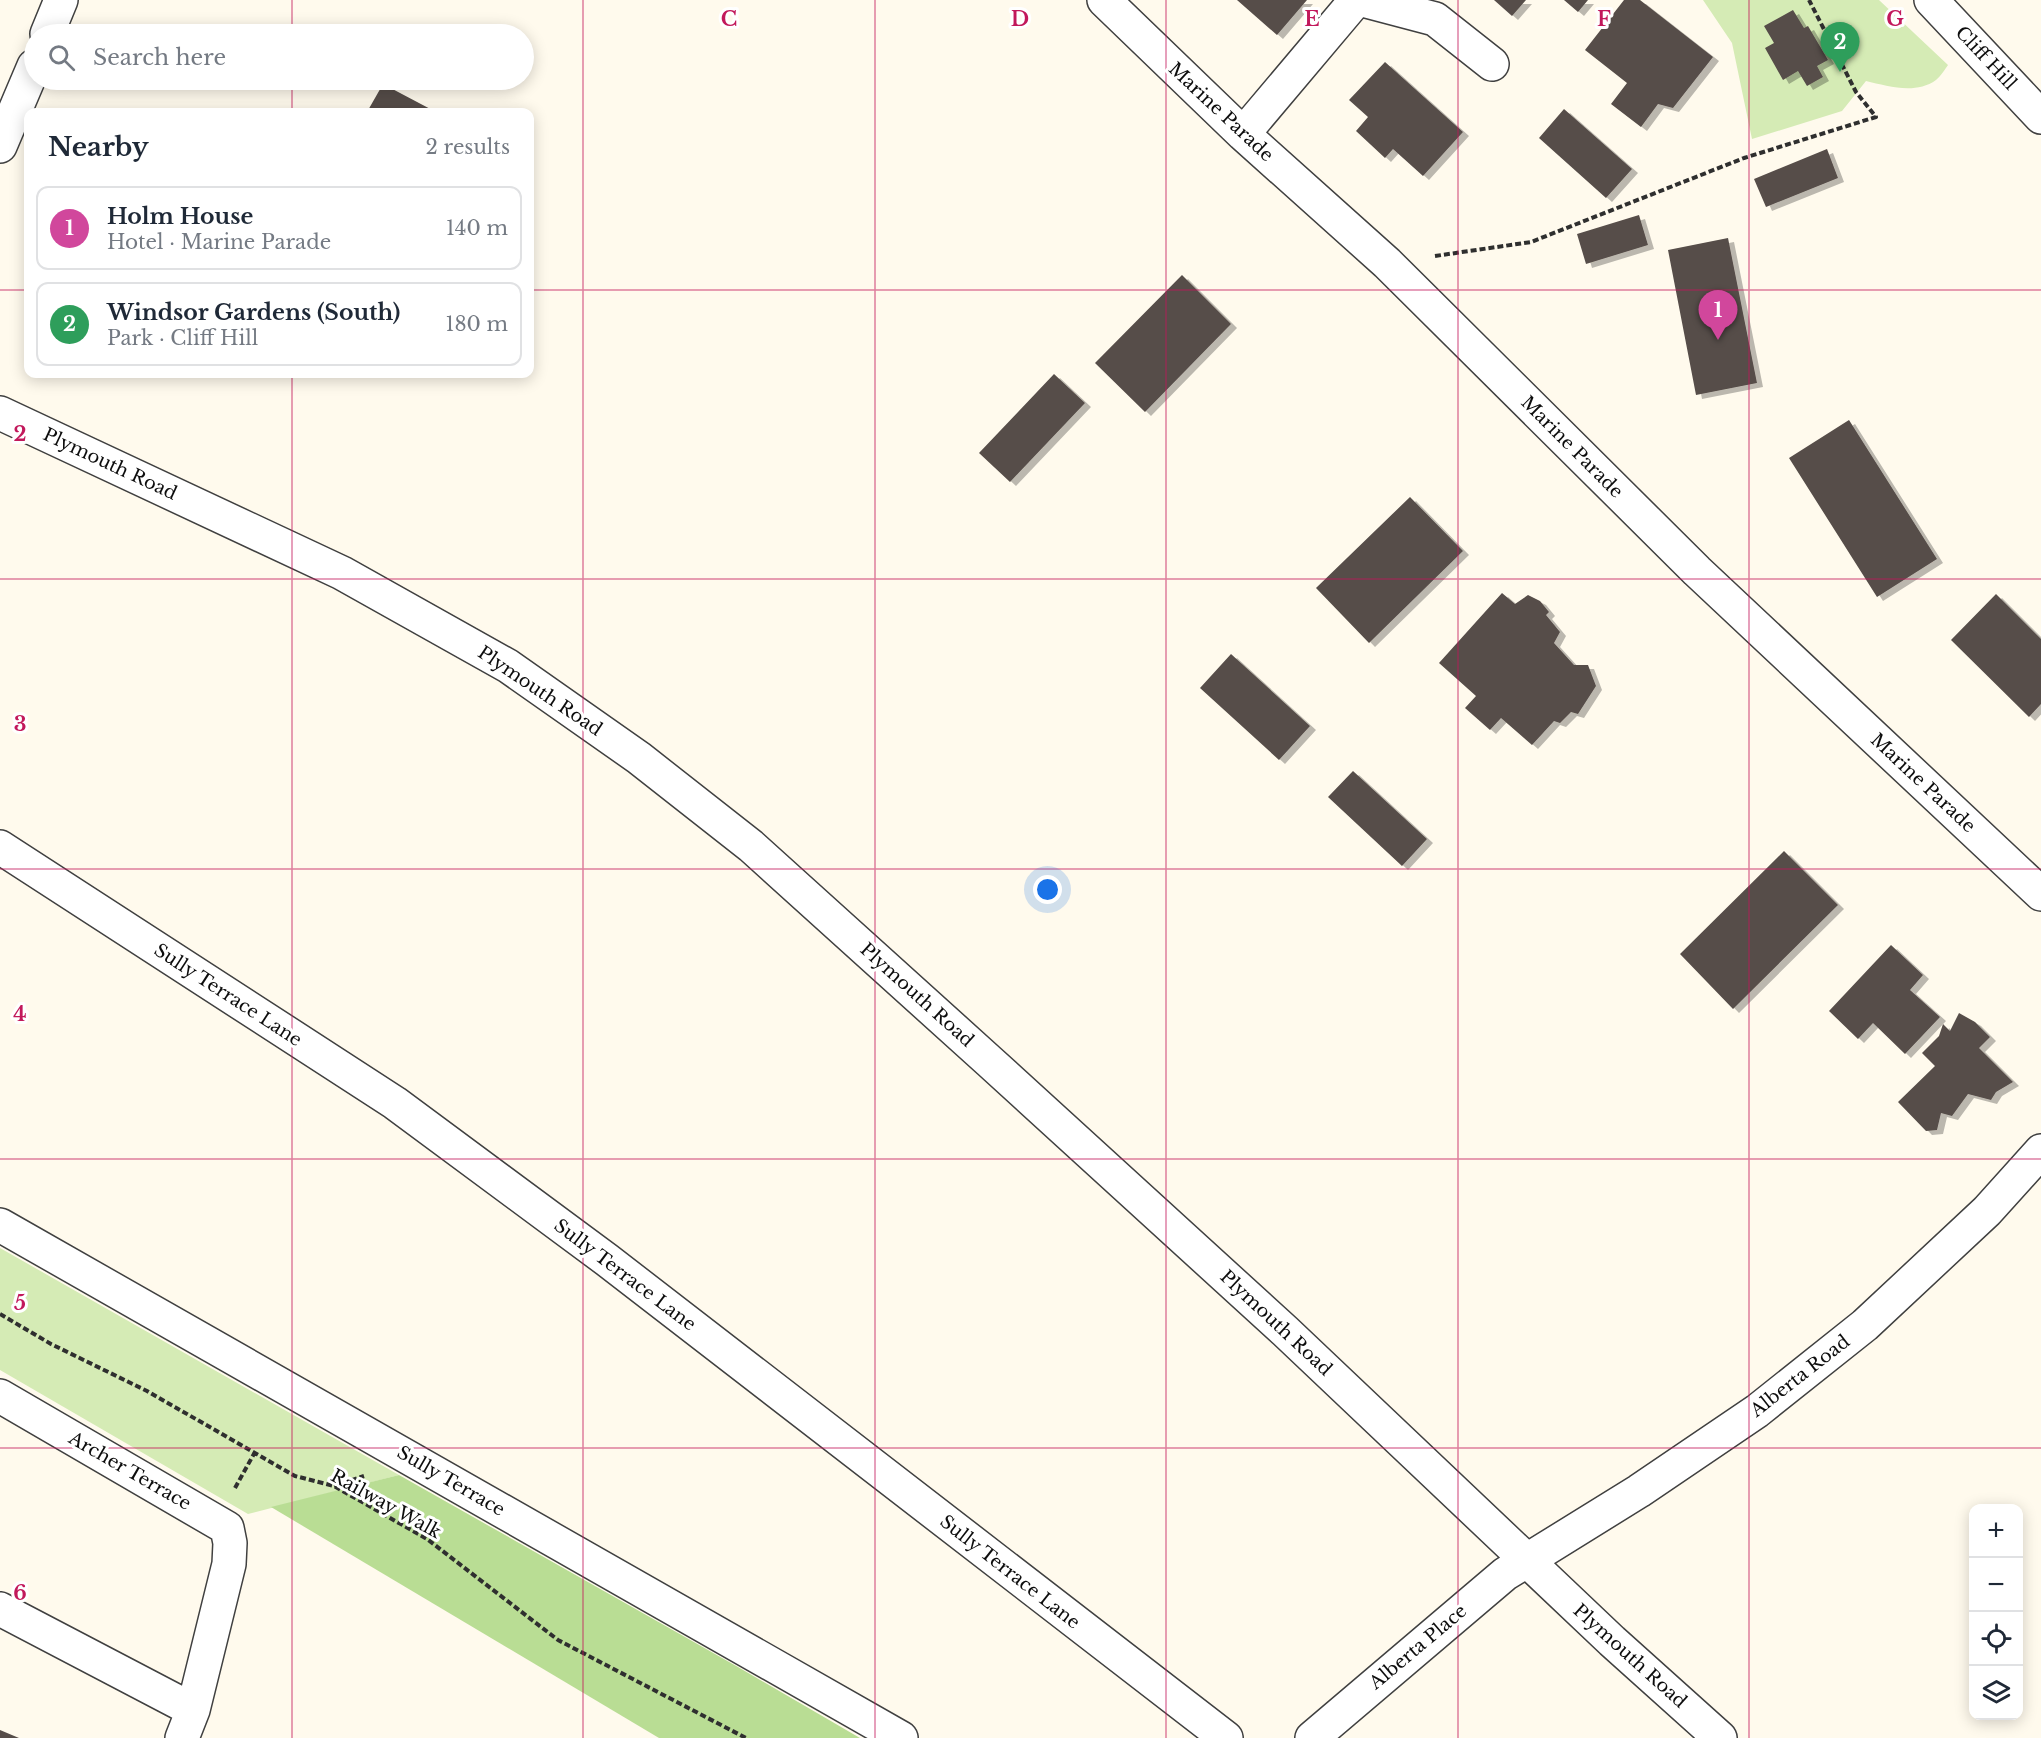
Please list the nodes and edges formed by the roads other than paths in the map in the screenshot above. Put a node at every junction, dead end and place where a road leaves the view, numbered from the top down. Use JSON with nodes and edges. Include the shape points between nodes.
{"nodes":[{"id":1,"x":61,"y":0,"type":"edge"},
{"id":2,"x":1104,"y":0,"type":"edge"},
{"id":3,"x":1356,"y":0,"type":"edge"},
{"id":4,"x":1363,"y":0,"type":"edge"},
{"id":5,"x":1931,"y":0,"type":"edge"},
{"id":6,"x":51,"y":24,"type":"edge"},
{"id":7,"x":1492,"y":64,"type":"dead end"},
{"id":8,"x":24,"y":90,"type":"edge"},
{"id":9,"x":2041,"y":117,"type":"edge"},
{"id":10,"x":1243,"y":134,"type":"junction"},
{"id":11,"x":0,"y":146,"type":"edge"},
{"id":12,"x":0,"y":413,"type":"edge"},
{"id":13,"x":0,"y":847,"type":"edge"},
{"id":14,"x":2041,"y":894,"type":"edge"},
{"id":15,"x":2041,"y":1151,"type":"edge"},
{"id":16,"x":0,"y":1225,"type":"edge"},
{"id":17,"x":0,"y":1396,"type":"edge"},
{"id":18,"x":1526,"y":1559,"type":"junction"},
{"id":19,"x":0,"y":1609,"type":"edge"},
{"id":20,"x":187,"y":1724,"type":"edge"},
{"id":21,"x":902,"y":1738,"type":"edge"},
{"id":22,"x":1226,"y":1738,"type":"edge"},
{"id":23,"x":1312,"y":1738,"type":"edge"},
{"id":24,"x":1720,"y":1738,"type":"edge"}],
"edges":[{"from":1,"to":6,"type":"street"},
{"from":2,"to":10,"type":"street","name":"Marine Parade"},
{"from":3,"to":10,"type":"street"},
{"from":4,"to":7,"type":"street","via":[[1435,19]]},
{"from":5,"to":9,"type":"street","name":"Cliff Hill"},
{"from":8,"to":11,"type":"street"},
{"from":10,"to":14,"type":"street","name":"Marine Parade","via":[[1387,263],[1697,572]]},
{"from":12,"to":18,"type":"street","name":"Plymouth Road","via":[[342,573],[508,666],[639,758],[751,846],[989,1060]]},
{"from":13,"to":22,"type":"street","name":"Sully Terrace Lane","via":[[405,1110],[608,1260]]},
{"from":15,"to":18,"type":"street","name":"Alberta Road","via":[[1987,1211],[1911,1283],[1775,1397],[1639,1491]]},
{"from":16,"to":21,"type":"street","name":"Sully Terrace"},
{"from":17,"to":20,"type":"street","name":"Archer Terrace","via":[[226,1528],[229,1564]]},
{"from":18,"to":23,"type":"street","name":"Alberta Place"},
{"from":18,"to":24,"type":"street","name":"Plymouth Road"},
{"from":19,"to":20,"type":"street"}]}
